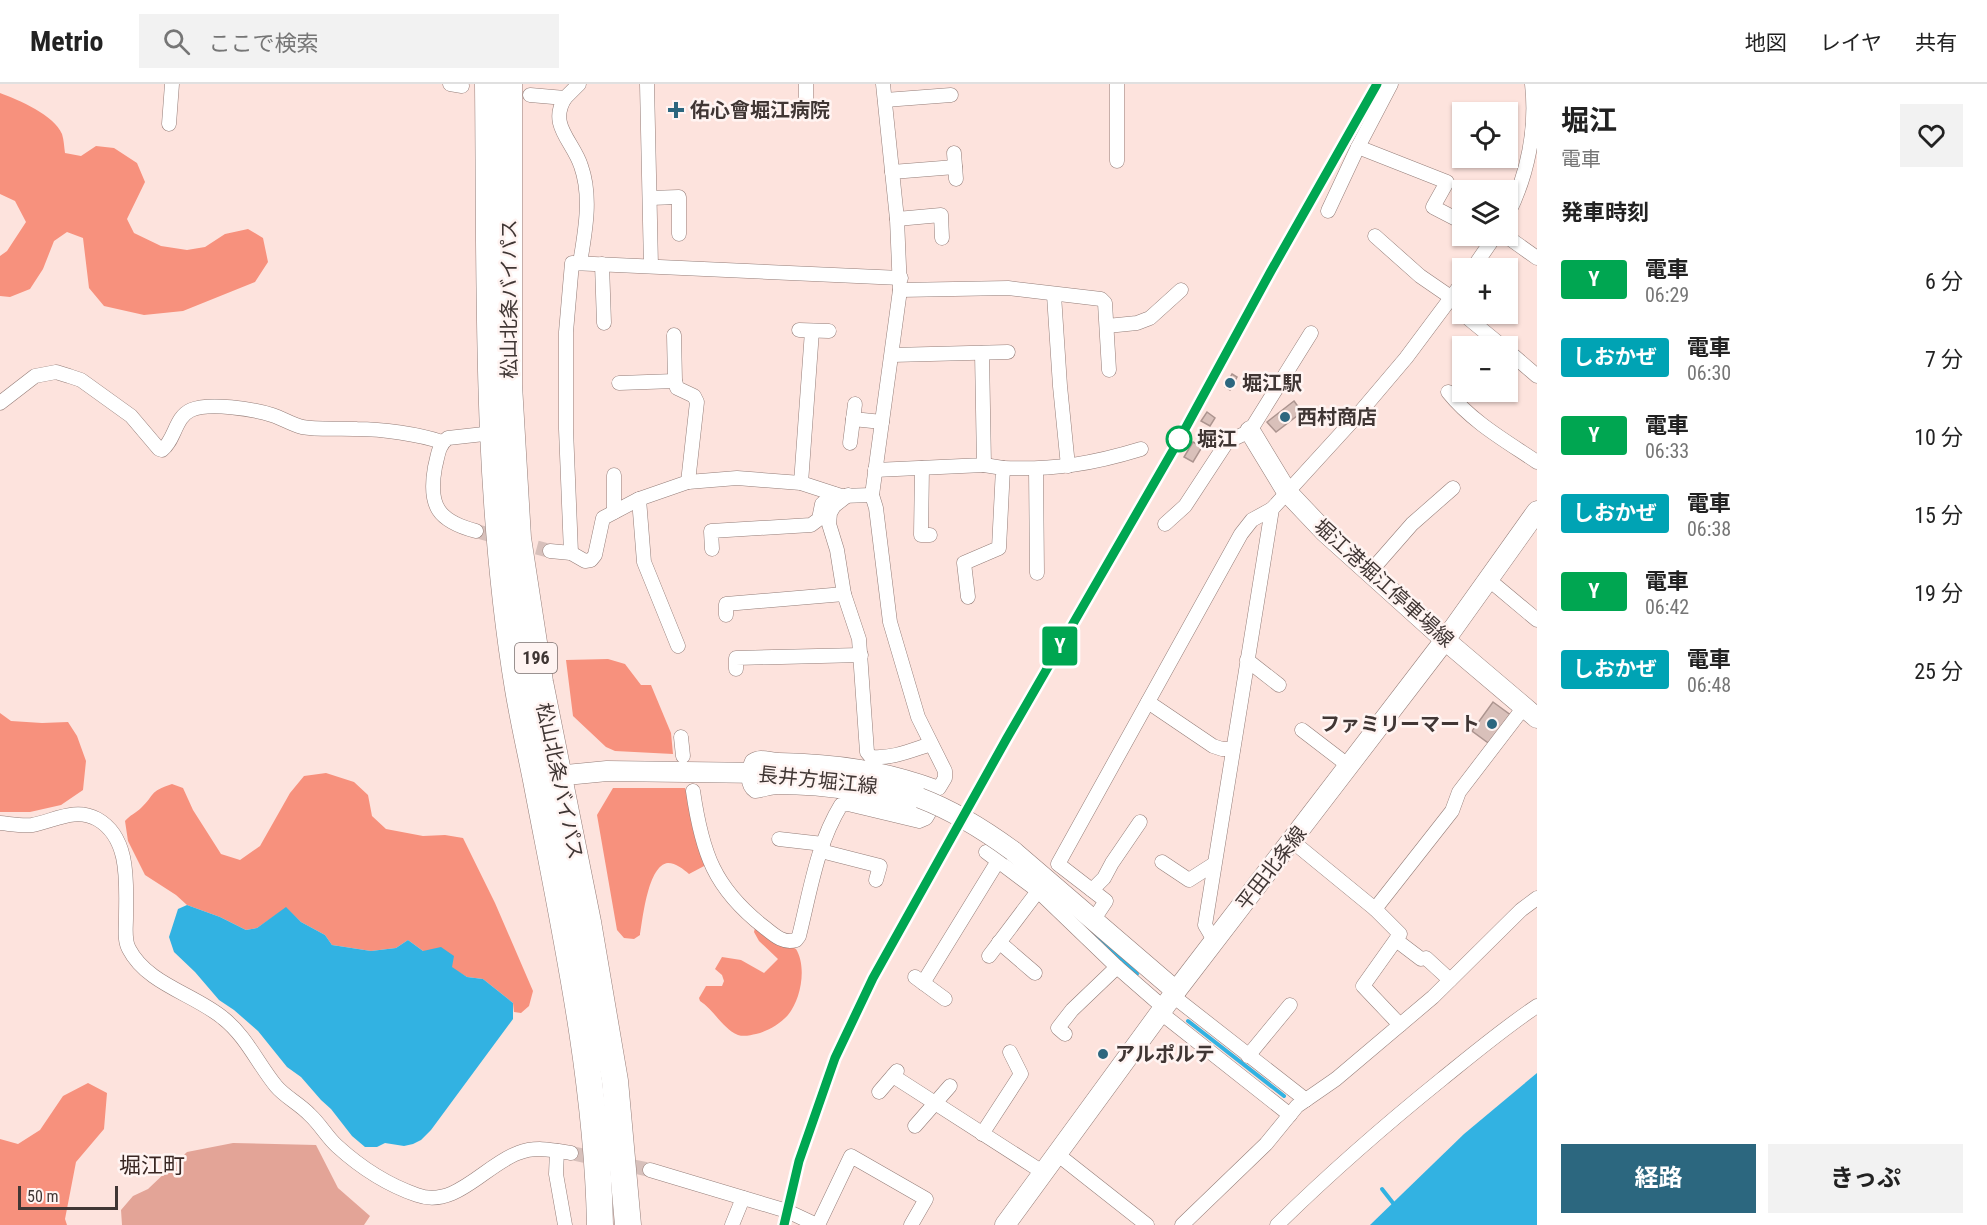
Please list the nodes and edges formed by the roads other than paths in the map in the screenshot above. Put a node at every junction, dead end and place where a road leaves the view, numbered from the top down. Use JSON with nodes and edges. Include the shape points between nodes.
{"nodes":[{"id":1,"x":172,"y":84,"type":"edge"},
{"id":2,"x":488,"y":84,"type":"edge"},
{"id":3,"x":579,"y":84,"type":"edge"},
{"id":4,"x":647,"y":84,"type":"edge"},
{"id":5,"x":806,"y":84,"type":"edge"},
{"id":6,"x":883,"y":84,"type":"edge"},
{"id":7,"x":1117,"y":84,"type":"edge"},
{"id":8,"x":1391,"y":84,"type":"edge"},
{"id":9,"x":1532,"y":84,"type":"edge"},
{"id":10,"x":519,"y":89,"type":"edge"},
{"id":11,"x":951,"y":95,"type":"dead end"},
{"id":12,"x":565,"y":98,"type":"junction"},
{"id":13,"x":885,"y":100,"type":"junction"},
{"id":14,"x":806,"y":110,"type":"dead end"},
{"id":15,"x":169,"y":124,"type":"dead end"},
{"id":16,"x":1358,"y":147,"type":"junction"},
{"id":17,"x":1115,"y":161,"type":"dead end"},
{"id":18,"x":955,"y":167,"type":"dead end"},
{"id":19,"x":892,"y":172,"type":"junction"},
{"id":20,"x":1518,"y":192,"type":"edge"},
{"id":21,"x":650,"y":198,"type":"junction"},
{"id":22,"x":1328,"y":211,"type":"dead end"},
{"id":23,"x":1452,"y":217,"type":"edge"},
{"id":24,"x":897,"y":219,"type":"junction"},
{"id":25,"x":679,"y":234,"type":"dead end"},
{"id":26,"x":1375,"y":236,"type":"dead end"},
{"id":27,"x":942,"y":238,"type":"dead end"},
{"id":28,"x":1515,"y":246,"type":"edge"},
{"id":29,"x":1537,"y":258,"type":"edge"},
{"id":30,"x":580,"y":263,"type":"junction"},
{"id":31,"x":602,"y":264,"type":"junction"},
{"id":32,"x":651,"y":266,"type":"junction"},
{"id":33,"x":901,"y":284,"type":"junction"},
{"id":34,"x":1181,"y":290,"type":"dead end"},
{"id":35,"x":1054,"y":295,"type":"junction"},
{"id":36,"x":1451,"y":300,"type":"joint"},
{"id":37,"x":603,"y":323,"type":"dead end"},
{"id":38,"x":1476,"y":324,"type":"edge"},
{"id":39,"x":1107,"y":326,"type":"junction"},
{"id":40,"x":830,"y":331,"type":"dead end"},
{"id":41,"x":1311,"y":333,"type":"dead end"},
{"id":42,"x":674,"y":335,"type":"dead end"},
{"id":43,"x":1490,"y":336,"type":"edge"},
{"id":44,"x":1008,"y":352,"type":"dead end"},
{"id":45,"x":982,"y":353,"type":"junction"},
{"id":46,"x":892,"y":355,"type":"junction"},
{"id":47,"x":1518,"y":360,"type":"edge"},
{"id":48,"x":1109,"y":370,"type":"dead end"},
{"id":49,"x":1537,"y":376,"type":"edge"},
{"id":50,"x":675,"y":381,"type":"junction"},
{"id":51,"x":619,"y":383,"type":"dead end"},
{"id":52,"x":1448,"y":392,"type":"dead end"},
{"id":53,"x":0,"y":403,"type":"edge"},
{"id":54,"x":855,"y":404,"type":"dead end"},
{"id":55,"x":853,"y":419,"type":"junction"},
{"id":56,"x":882,"y":422,"type":"junction"},
{"id":57,"x":1250,"y":431,"type":"junction"},
{"id":58,"x":493,"y":433,"type":"junction"},
{"id":59,"x":442,"y":442,"type":"junction"},
{"id":60,"x":850,"y":443,"type":"dead end"},
{"id":61,"x":1141,"y":449,"type":"dead end"},
{"id":62,"x":1537,"y":462,"type":"edge"},
{"id":63,"x":984,"y":465,"type":"junction"},
{"id":64,"x":1068,"y":466,"type":"junction"},
{"id":65,"x":922,"y":468,"type":"junction"},
{"id":66,"x":1003,"y":468,"type":"junction"},
{"id":67,"x":1036,"y":469,"type":"junction"},
{"id":68,"x":875,"y":470,"type":"junction"},
{"id":69,"x":614,"y":475,"type":"dead end"},
{"id":70,"x":688,"y":482,"type":"junction"},
{"id":71,"x":801,"y":483,"type":"junction"},
{"id":72,"x":1453,"y":488,"type":"dead end"},
{"id":73,"x":1287,"y":492,"type":"junction"},
{"id":74,"x":834,"y":494,"type":"junction"},
{"id":75,"x":848,"y":495,"type":"junction"},
{"id":76,"x":872,"y":495,"type":"junction"},
{"id":77,"x":639,"y":499,"type":"junction"},
{"id":78,"x":1272,"y":509,"type":"junction"},
{"id":79,"x":1537,"y":510,"type":"edge"},
{"id":80,"x":614,"y":512,"type":"junction"},
{"id":81,"x":1166,"y":524,"type":"dead end"},
{"id":82,"x":476,"y":531,"type":"tunnel mouth"},
{"id":83,"x":930,"y":535,"type":"dead end"},
{"id":84,"x":712,"y":549,"type":"dead end"},
{"id":85,"x":550,"y":551,"type":"tunnel mouth"},
{"id":86,"x":572,"y":553,"type":"junction"},
{"id":87,"x":1370,"y":572,"type":"junction"},
{"id":88,"x":1037,"y":573,"type":"dead end"},
{"id":89,"x":1488,"y":579,"type":"junction"},
{"id":90,"x":844,"y":594,"type":"junction"},
{"id":91,"x":968,"y":597,"type":"dead end"},
{"id":92,"x":726,"y":615,"type":"dead end"},
{"id":93,"x":1537,"y":620,"type":"edge"},
{"id":94,"x":1445,"y":639,"type":"junction"},
{"id":95,"x":678,"y":646,"type":"dead end"},
{"id":96,"x":861,"y":656,"type":"junction"},
{"id":97,"x":1247,"y":660,"type":"junction"},
{"id":98,"x":736,"y":669,"type":"dead end"},
{"id":99,"x":1279,"y":685,"type":"dead end"},
{"id":100,"x":1148,"y":702,"type":"junction"},
{"id":101,"x":1531,"y":712,"type":"edge"},
{"id":102,"x":1302,"y":730,"type":"dead end"},
{"id":103,"x":681,"y":737,"type":"dead end"},
{"id":104,"x":931,"y":744,"type":"junction"},
{"id":105,"x":1233,"y":749,"type":"junction"},
{"id":106,"x":683,"y":756,"type":"dead end"},
{"id":107,"x":1349,"y":766,"type":"junction"},
{"id":108,"x":749,"y":772,"type":"junction"},
{"id":109,"x":548,"y":777,"type":"junction"},
{"id":110,"x":939,"y":788,"type":"junction"},
{"id":111,"x":693,"y":792,"type":"dead end"},
{"id":112,"x":925,"y":805,"type":"junction"},
{"id":113,"x":1140,"y":822,"type":"dead end"},
{"id":114,"x":0,"y":823,"type":"edge"},
{"id":115,"x":779,"y":839,"type":"dead end"},
{"id":116,"x":1292,"y":841,"type":"junction"},
{"id":117,"x":822,"y":848,"type":"junction"},
{"id":118,"x":999,"y":854,"type":"junction"},
{"id":119,"x":1162,"y":862,"type":"dead end"},
{"id":120,"x":1214,"y":864,"type":"junction"},
{"id":121,"x":876,"y":880,"type":"dead end"},
{"id":122,"x":1092,"y":890,"type":"junction"},
{"id":123,"x":1038,"y":891,"type":"junction"},
{"id":124,"x":1537,"y":898,"type":"edge"},
{"id":125,"x":1375,"y":909,"type":"junction"},
{"id":126,"x":1094,"y":919,"type":"junction"},
{"id":127,"x":1396,"y":940,"type":"junction"},
{"id":128,"x":999,"y":942,"type":"junction"},
{"id":129,"x":1215,"y":942,"type":"junction"},
{"id":130,"x":989,"y":956,"type":"dead end"},
{"id":131,"x":1117,"y":967,"type":"junction"},
{"id":132,"x":1035,"y":973,"type":"dead end"},
{"id":133,"x":1450,"y":980,"type":"junction"},
{"id":134,"x":945,"y":999,"type":"dead end"},
{"id":135,"x":1168,"y":1002,"type":"junction"},
{"id":136,"x":1290,"y":1005,"type":"dead end"},
{"id":137,"x":1537,"y":1006,"type":"edge"},
{"id":138,"x":1400,"y":1025,"type":"junction"},
{"id":139,"x":1065,"y":1034,"type":"dead end"},
{"id":140,"x":1010,"y":1052,"type":"dead end"},
{"id":141,"x":1248,"y":1056,"type":"junction"},
{"id":142,"x":950,"y":1086,"type":"dead end"},
{"id":143,"x":879,"y":1092,"type":"dead end"},
{"id":144,"x":1306,"y":1100,"type":"junction"},
{"id":145,"x":934,"y":1104,"type":"junction"},
{"id":146,"x":1290,"y":1115,"type":"junction"},
{"id":147,"x":915,"y":1126,"type":"dead end"},
{"id":148,"x":982,"y":1134,"type":"junction"},
{"id":149,"x":557,"y":1151,"type":"junction"},
{"id":150,"x":571,"y":1153,"type":"tunnel mouth"},
{"id":151,"x":1057,"y":1154,"type":"junction"},
{"id":152,"x":650,"y":1170,"type":"tunnel mouth"},
{"id":153,"x":1044,"y":1173,"type":"junction"},
{"id":154,"x":743,"y":1198,"type":"junction"},
{"id":155,"x":565,"y":1225,"type":"edge"},
{"id":156,"x":600,"y":1225,"type":"edge"},
{"id":157,"x":628,"y":1225,"type":"edge"},
{"id":158,"x":732,"y":1225,"type":"edge"},
{"id":159,"x":817,"y":1225,"type":"edge"},
{"id":160,"x":911,"y":1225,"type":"edge"},
{"id":161,"x":1005,"y":1225,"type":"edge"},
{"id":162,"x":1146,"y":1225,"type":"edge"},
{"id":163,"x":1182,"y":1225,"type":"edge"},
{"id":164,"x":1277,"y":1225,"type":"edge"}],
"edges":[{"from":1,"to":15,"type":"street"},
{"from":2,"to":58,"type":"highway","name":"松山北条バイパス","number":"196"},
{"from":3,"to":12,"type":"street"},
{"from":4,"to":21,"type":"street"},
{"from":5,"to":14,"type":"street"},
{"from":6,"to":13,"type":"street"},
{"from":7,"to":17,"type":"street"},
{"from":8,"to":16,"type":"street"},
{"from":9,"to":20,"type":"street","via":[[1534,134]]},
{"from":10,"to":12,"type":"street"},
{"from":10,"to":109,"type":"highway","name":"松山北条バイパス","number":"196","via":[[509,385],[518,538],[540,682]]},
{"from":11,"to":13,"type":"street"},
{"from":12,"to":30,"type":"street","via":[[559,108],[561,130],[582,166],[586,188]]},
{"from":13,"to":19,"type":"street"},
{"from":16,"to":22,"type":"street"},
{"from":16,"to":23,"type":"street","via":[[1447,182],[1432,207]]},
{"from":18,"to":19,"type":"street"},
{"from":19,"to":24,"type":"street"},
{"from":21,"to":25,"type":"street","via":[[679,197]]},
{"from":21,"to":32,"type":"street"},
{"from":24,"to":27,"type":"street","via":[[940,215]]},
{"from":24,"to":33,"type":"street"},
{"from":26,"to":36,"type":"street"},
{"from":28,"to":29,"type":"street"},
{"from":30,"to":31,"type":"street"},
{"from":30,"to":86,"type":"street","via":[[572,263],[566,332]]},
{"from":31,"to":32,"type":"street"},
{"from":31,"to":37,"type":"street"},
{"from":32,"to":33,"type":"street"},
{"from":33,"to":35,"type":"street","via":[[1030,289]]},
{"from":33,"to":46,"type":"street"},
{"from":34,"to":39,"type":"street","via":[[1150,318]]},
{"from":35,"to":39,"type":"street","via":[[1101,299],[1105,303]]},
{"from":35,"to":64,"type":"street"},
{"from":36,"to":73,"type":"street","via":[[1356,417]]},
{"from":38,"to":43,"type":"street"},
{"from":39,"to":48,"type":"street"},
{"from":40,"to":71,"type":"street","via":[[806,330]]},
{"from":41,"to":57,"type":"street"},
{"from":42,"to":50,"type":"street"},
{"from":44,"to":45,"type":"street"},
{"from":45,"to":46,"type":"street"},
{"from":45,"to":63,"type":"street"},
{"from":46,"to":56,"type":"street"},
{"from":47,"to":49,"type":"street"},
{"from":50,"to":51,"type":"street"},
{"from":50,"to":70,"type":"street","via":[[677,388],[694,396],[697,402]]},
{"from":52,"to":62,"type":"street","via":[[1477,422]]},
{"from":53,"to":59,"type":"street","via":[[35,376],[56,372],[81,380],[131,416],[162,450],[184,415],[203,407],[255,410],[301,426],[367,429]]},
{"from":54,"to":55,"type":"street"},
{"from":55,"to":56,"type":"street"},
{"from":55,"to":60,"type":"street"},
{"from":56,"to":68,"type":"street"},
{"from":57,"to":73,"type":"main road","name":"堀江港堀江停車場線"},
{"from":57,"to":81,"type":"street","via":[[1227,442],[1185,506]]},
{"from":58,"to":59,"type":"street","via":[[455,436]]},
{"from":58,"to":109,"type":"highway","name":"松山北条バイパス","number":"196","via":[[499,543],[518,689]]},
{"from":59,"to":82,"type":"street","via":[[433,499],[437,509],[457,526]]},
{"from":61,"to":64,"type":"street"},
{"from":63,"to":65,"type":"street"},
{"from":63,"to":66,"type":"street"},
{"from":64,"to":67,"type":"street"},
{"from":65,"to":68,"type":"street"},
{"from":65,"to":83,"type":"street","via":[[921,536]]},
{"from":66,"to":67,"type":"street"},
{"from":66,"to":91,"type":"street","via":[[999,548],[964,563]]},
{"from":67,"to":88,"type":"street"},
{"from":68,"to":76,"type":"street"},
{"from":69,"to":80,"type":"street"},
{"from":70,"to":71,"type":"street","via":[[737,478]]},
{"from":70,"to":77,"type":"street"},
{"from":71,"to":74,"type":"street"},
{"from":72,"to":87,"type":"street","via":[[1405,532]]},
{"from":73,"to":78,"type":"street"},
{"from":73,"to":87,"type":"main road","name":"堀江港堀江停車場線"},
{"from":74,"to":75,"type":"street"},
{"from":74,"to":84,"type":"street","via":[[822,504],[819,519],[811,525],[711,531]]},
{"from":75,"to":76,"type":"street"},
{"from":75,"to":90,"type":"street","via":[[834,506],[829,524]]},
{"from":76,"to":104,"type":"street","via":[[890,622],[918,717]]},
{"from":77,"to":80,"type":"street"},
{"from":77,"to":95,"type":"street","via":[[645,562]]},
{"from":78,"to":97,"type":"street"},
{"from":78,"to":100,"type":"street","via":[[1252,520],[1241,534]]},
{"from":79,"to":89,"type":"main road","name":"平田北条線"},
{"from":80,"to":86,"type":"street","via":[[603,518],[591,560],[585,561]]},
{"from":85,"to":86,"type":"street"},
{"from":87,"to":94,"type":"main road","name":"堀江港堀江停車場線"},
{"from":89,"to":93,"type":"street"},
{"from":89,"to":94,"type":"main road","name":"平田北条線"},
{"from":90,"to":92,"type":"street","via":[[726,604]]},
{"from":90,"to":96,"type":"street","via":[[860,639]]},
{"from":94,"to":101,"type":"main road","name":"堀江港堀江停車場線"},
{"from":94,"to":107,"type":"main road","name":"平田北条線"},
{"from":96,"to":98,"type":"street","via":[[736,658]]},
{"from":96,"to":104,"type":"street","via":[[867,752],[871,757],[892,756]]},
{"from":97,"to":99,"type":"street"},
{"from":97,"to":105,"type":"street"},
{"from":100,"to":105,"type":"street","via":[[1213,746]]},
{"from":100,"to":122,"type":"street","via":[[1058,864]]},
{"from":101,"to":125,"type":"street","via":[[1459,792],[1452,811]]},
{"from":102,"to":107,"type":"street"},
{"from":103,"to":106,"type":"street"},
{"from":104,"to":110,"type":"street","via":[[945,771]]},
{"from":105,"to":120,"type":"street"},
{"from":107,"to":116,"type":"main road","name":"平田北条線"},
{"from":108,"to":109,"type":"main road","name":"長井方堀江線","via":[[607,771]]},
{"from":108,"to":110,"type":"street","via":[[757,758],[803,760],[866,766]]},
{"from":108,"to":112,"type":"main road","name":"長井方堀江線","via":[[878,785]]},
{"from":109,"to":156,"type":"highway","name":"松山北条バイパス","number":"196","via":[[574,985],[591,1085]]},
{"from":109,"to":157,"type":"highway","name":"松山北条バイパス","number":"196","via":[[588,922],[615,1081]]},
{"from":110,"to":112,"type":"street"},
{"from":111,"to":117,"type":"street","via":[[698,826],[723,888],[779,939],[792,942],[799,936]]},
{"from":112,"to":117,"type":"street","via":[[926,819],[919,821],[841,805]]},
{"from":112,"to":118,"type":"main road","name":"長井方堀江線","bridge":true,"via":[[947,808],[977,825]]},
{"from":113,"to":122,"type":"street"},
{"from":114,"to":149,"type":"street","via":[[33,824],[83,814],[111,830],[124,861],[125,933],[138,963],[157,979],[225,1019],[278,1088],[311,1115],[336,1145],[375,1175],[419,1196],[443,1197],[517,1153],[538,1148]]},
{"from":115,"to":117,"type":"street"},
{"from":116,"to":125,"type":"street"},
{"from":116,"to":129,"type":"main road","name":"平田北条線"},
{"from":117,"to":121,"type":"street","via":[[880,866]]},
{"from":118,"to":123,"type":"street"},
{"from":118,"to":126,"type":"main road","name":"長井方堀江線"},
{"from":118,"to":134,"type":"street","via":[[919,980]]},
{"from":119,"to":120,"type":"street","via":[[1190,880]]},
{"from":120,"to":129,"type":"street","via":[[1205,925]]},
{"from":122,"to":126,"type":"street","via":[[1106,901]]},
{"from":123,"to":128,"type":"street"},
{"from":123,"to":131,"type":"street"},
{"from":124,"to":133,"type":"street"},
{"from":125,"to":127,"type":"street","via":[[1400,934]]},
{"from":126,"to":135,"type":"main road","name":"長井方堀江線"},
{"from":127,"to":133,"type":"street","via":[[1421,959],[1426,958]]},
{"from":127,"to":138,"type":"street","via":[[1363,986]]},
{"from":128,"to":130,"type":"street"},
{"from":128,"to":132,"type":"street"},
{"from":129,"to":135,"type":"main road","name":"平田北条線"},
{"from":131,"to":135,"type":"street"},
{"from":131,"to":139,"type":"street","via":[[1058,1028]]},
{"from":133,"to":138,"type":"street"},
{"from":135,"to":141,"type":"street"},
{"from":135,"to":146,"type":"street"},
{"from":135,"to":151,"type":"main road","name":"平田北条線"},
{"from":136,"to":141,"type":"street"},
{"from":137,"to":164,"type":"street","via":[[1417,1099]]},
{"from":138,"to":144,"type":"street"},
{"from":140,"to":148,"type":"street","via":[[1021,1074]]},
{"from":141,"to":144,"type":"street"},
{"from":142,"to":145,"type":"street"},
{"from":143,"to":145,"type":"street","via":[[896,1073]]},
{"from":144,"to":146,"type":"street"},
{"from":145,"to":147,"type":"street"},
{"from":145,"to":148,"type":"street"},
{"from":146,"to":163,"type":"street","via":[[1266,1144]]},
{"from":148,"to":153,"type":"street"},
{"from":149,"to":150,"type":"street"},
{"from":149,"to":155,"type":"street","via":[[556,1174]]},
{"from":151,"to":153,"type":"main road","name":"平田北条線"},
{"from":151,"to":162,"type":"street"},
{"from":152,"to":154,"type":"street"},
{"from":153,"to":161,"type":"main road","name":"平田北条線"},
{"from":154,"to":158,"type":"street"},
{"from":154,"to":159,"type":"street"},
{"from":159,"to":160,"type":"street","via":[[851,1156],[926,1199]]}]}
